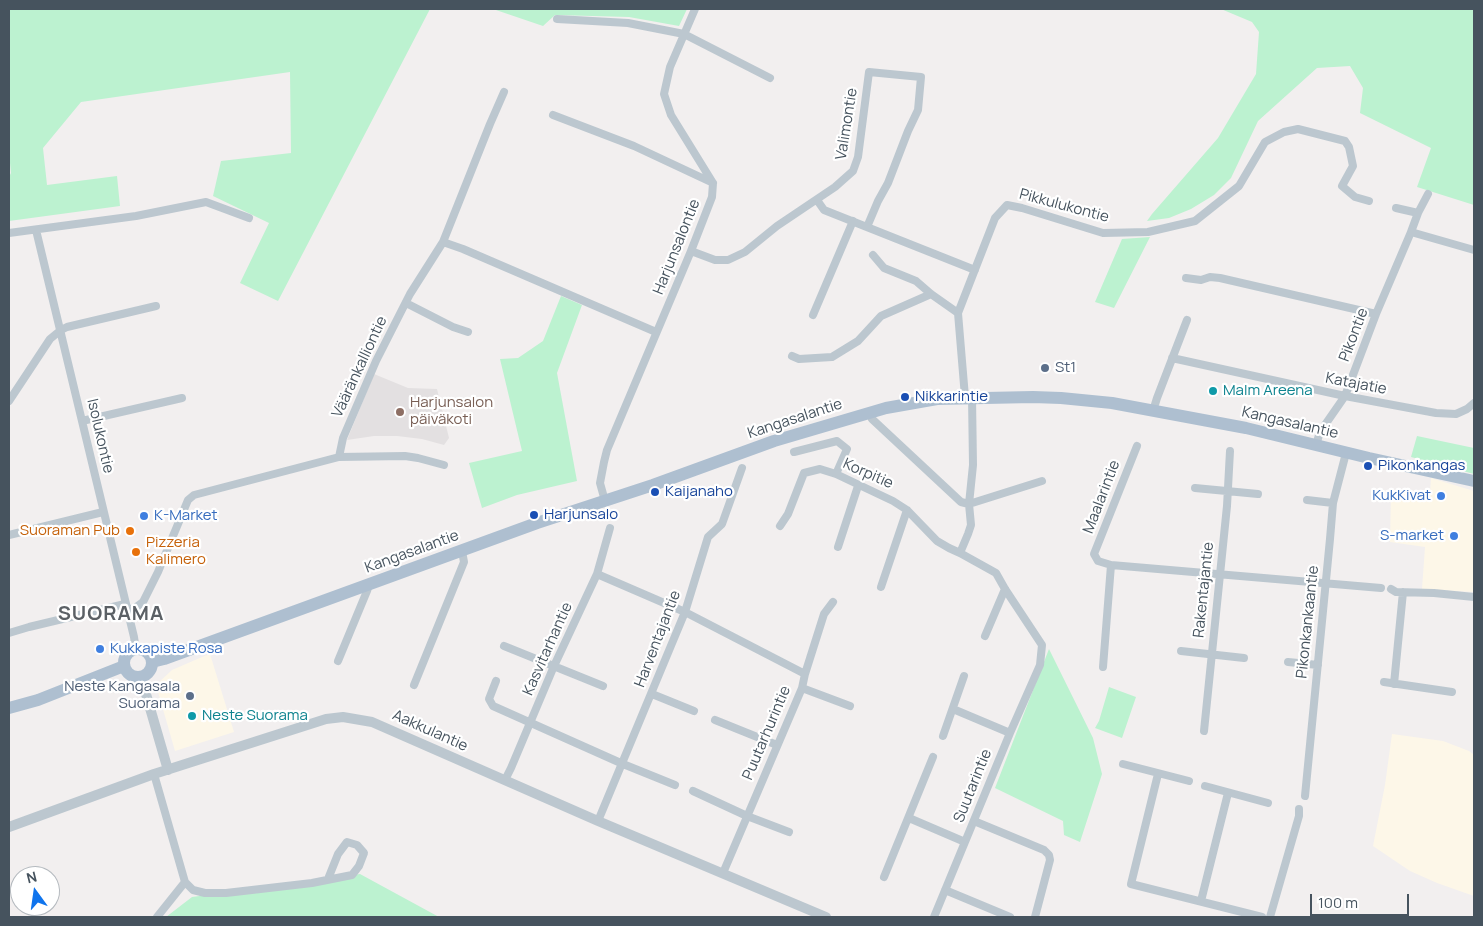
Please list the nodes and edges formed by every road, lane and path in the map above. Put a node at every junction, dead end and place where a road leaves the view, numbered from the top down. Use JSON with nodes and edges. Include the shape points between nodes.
{"nodes":[{"id":1,"x":695,"y":9,"type":"edge"},
{"id":2,"x":557,"y":19,"type":"dead end"},
{"id":3,"x":684,"y":34,"type":"junction"},
{"id":4,"x":770,"y":78,"type":"dead end"},
{"id":5,"x":504,"y":92,"type":"dead end"},
{"id":6,"x":553,"y":115,"type":"dead end"},
{"id":7,"x":713,"y":183,"type":"junction"},
{"id":8,"x":1428,"y":194,"type":"dead end"},
{"id":9,"x":817,"y":200,"type":"junction"},
{"id":10,"x":1369,"y":201,"type":"dead end"},
{"id":11,"x":1396,"y":208,"type":"dead end"},
{"id":12,"x":1418,"y":213,"type":"junction"},
{"id":13,"x":248,"y":218,"type":"dead end"},
{"id":14,"x":853,"y":221,"type":"junction"},
{"id":15,"x":867,"y":227,"type":"junction"},
{"id":16,"x":36,"y":230,"type":"junction"},
{"id":17,"x":1411,"y":232,"type":"junction"},
{"id":18,"x":9,"y":233,"type":"edge"},
{"id":19,"x":443,"y":242,"type":"junction"},
{"id":20,"x":1474,"y":250,"type":"edge"},
{"id":21,"x":691,"y":251,"type":"junction"},
{"id":22,"x":873,"y":255,"type":"dead end"},
{"id":23,"x":975,"y":270,"type":"junction"},
{"id":24,"x":1186,"y":278,"type":"dead end"},
{"id":25,"x":931,"y":294,"type":"junction"},
{"id":26,"x":406,"y":303,"type":"junction"},
{"id":27,"x":156,"y":306,"type":"dead end"},
{"id":28,"x":958,"y":313,"type":"junction"},
{"id":29,"x":1376,"y":314,"type":"junction"},
{"id":30,"x":813,"y":315,"type":"dead end"},
{"id":31,"x":1187,"y":320,"type":"dead end"},
{"id":32,"x":61,"y":330,"type":"junction"},
{"id":33,"x":468,"y":332,"type":"dead end"},
{"id":34,"x":656,"y":332,"type":"junction"},
{"id":35,"x":792,"y":356,"type":"dead end"},
{"id":36,"x":1172,"y":358,"type":"junction"},
{"id":37,"x":1345,"y":396,"type":"junction"},
{"id":38,"x":182,"y":398,"type":"dead end"},
{"id":39,"x":968,"y":398,"type":"junction"},
{"id":40,"x":9,"y":400,"type":"edge"},
{"id":41,"x":1474,"y":403,"type":"edge"},
{"id":42,"x":1153,"y":411,"type":"junction"},
{"id":43,"x":872,"y":418,"type":"dead end"},
{"id":44,"x":82,"y":421,"type":"junction"},
{"id":45,"x":1316,"y":445,"type":"junction"},
{"id":46,"x":1136,"y":446,"type":"dead end"},
{"id":47,"x":1230,"y":451,"type":"dead end"},
{"id":48,"x":794,"y":452,"type":"dead end"},
{"id":49,"x":1346,"y":453,"type":"junction"},
{"id":50,"x":339,"y":458,"type":"junction"},
{"id":51,"x":444,"y":464,"type":"dead end"},
{"id":52,"x":742,"y":468,"type":"dead end"},
{"id":53,"x":836,"y":474,"type":"junction"},
{"id":54,"x":1042,"y":481,"type":"dead end"},
{"id":55,"x":1474,"y":481,"type":"edge"},
{"id":56,"x":858,"y":486,"type":"junction"},
{"id":57,"x":1195,"y":488,"type":"dead end"},
{"id":58,"x":1228,"y":491,"type":"junction"},
{"id":59,"x":1258,"y":494,"type":"dead end"},
{"id":60,"x":605,"y":500,"type":"junction"},
{"id":61,"x":1307,"y":500,"type":"dead end"},
{"id":62,"x":1333,"y":503,"type":"junction"},
{"id":63,"x":969,"y":504,"type":"junction"},
{"id":64,"x":907,"y":510,"type":"junction"},
{"id":65,"x":103,"y":512,"type":"junction"},
{"id":66,"x":780,"y":526,"type":"dead end"},
{"id":67,"x":610,"y":528,"type":"dead end"},
{"id":68,"x":9,"y":535,"type":"edge"},
{"id":69,"x":838,"y":547,"type":"dead end"},
{"id":70,"x":462,"y":551,"type":"junction"},
{"id":71,"x":960,"y":552,"type":"junction"},
{"id":72,"x":1111,"y":564,"type":"junction"},
{"id":73,"x":597,"y":574,"type":"junction"},
{"id":74,"x":1220,"y":574,"type":"junction"},
{"id":75,"x":1326,"y":584,"type":"junction"},
{"id":76,"x":369,"y":585,"type":"junction"},
{"id":77,"x":881,"y":587,"type":"dead end"},
{"id":78,"x":1380,"y":588,"type":"dead end"},
{"id":79,"x":1005,"y":589,"type":"junction"},
{"id":80,"x":1391,"y":589,"type":"dead end"},
{"id":81,"x":1404,"y":592,"type":"junction"},
{"id":82,"x":1474,"y":597,"type":"edge"},
{"id":83,"x":833,"y":602,"type":"dead end"},
{"id":84,"x":126,"y":607,"type":"junction"},
{"id":85,"x":685,"y":612,"type":"junction"},
{"id":86,"x":9,"y":633,"type":"edge"},
{"id":87,"x":985,"y":636,"type":"dead end"},
{"id":88,"x":504,"y":646,"type":"dead end"},
{"id":89,"x":136,"y":650,"type":"junction"},
{"id":90,"x":1181,"y":651,"type":"dead end"},
{"id":91,"x":1211,"y":654,"type":"junction"},
{"id":92,"x":1244,"y":658,"type":"dead end"},
{"id":93,"x":338,"y":660,"type":"dead end"},
{"id":94,"x":152,"y":662,"type":"junction"},
{"id":95,"x":1288,"y":662,"type":"dead end"},
{"id":96,"x":1040,"y":665,"type":"joint"},
{"id":97,"x":1318,"y":665,"type":"junction"},
{"id":98,"x":124,"y":666,"type":"junction"},
{"id":99,"x":554,"y":666,"type":"junction"},
{"id":100,"x":1103,"y":667,"type":"dead end"},
{"id":101,"x":805,"y":674,"type":"junction"},
{"id":102,"x":141,"y":676,"type":"junction"},
{"id":103,"x":964,"y":676,"type":"dead end"},
{"id":104,"x":496,"y":680,"type":"dead end"},
{"id":105,"x":1384,"y":682,"type":"dead end"},
{"id":106,"x":1394,"y":684,"type":"junction"},
{"id":107,"x":414,"y":685,"type":"dead end"},
{"id":108,"x":603,"y":686,"type":"dead end"},
{"id":109,"x":802,"y":688,"type":"junction"},
{"id":110,"x":1452,"y":692,"type":"dead end"},
{"id":111,"x":652,"y":694,"type":"junction"},
{"id":112,"x":850,"y":706,"type":"dead end"},
{"id":113,"x":9,"y":708,"type":"edge"},
{"id":114,"x":953,"y":709,"type":"junction"},
{"id":115,"x":694,"y":711,"type":"dead end"},
{"id":116,"x":715,"y":720,"type":"dead end"},
{"id":117,"x":530,"y":723,"type":"junction"},
{"id":118,"x":1204,"y":731,"type":"dead end"},
{"id":119,"x":1010,"y":733,"type":"junction"},
{"id":120,"x":942,"y":736,"type":"dead end"},
{"id":121,"x":776,"y":745,"type":"junction"},
{"id":122,"x":934,"y":757,"type":"dead end"},
{"id":123,"x":623,"y":764,"type":"junction"},
{"id":124,"x":1123,"y":764,"type":"dead end"},
{"id":125,"x":168,"y":770,"type":"junction"},
{"id":126,"x":154,"y":774,"type":"junction"},
{"id":127,"x":1158,"y":774,"type":"junction"},
{"id":128,"x":505,"y":780,"type":"junction"},
{"id":129,"x":1189,"y":781,"type":"dead end"},
{"id":130,"x":675,"y":785,"type":"dead end"},
{"id":131,"x":1204,"y":786,"type":"dead end"},
{"id":132,"x":693,"y":791,"type":"dead end"},
{"id":133,"x":1228,"y":793,"type":"junction"},
{"id":134,"x":1305,"y":796,"type":"dead end"},
{"id":135,"x":1268,"y":803,"type":"dead end"},
{"id":136,"x":1298,"y":809,"type":"dead end"},
{"id":137,"x":747,"y":816,"type":"junction"},
{"id":138,"x":909,"y":818,"type":"junction"},
{"id":139,"x":598,"y":821,"type":"junction"},
{"id":140,"x":974,"y":821,"type":"junction"},
{"id":141,"x":9,"y":827,"type":"edge"},
{"id":142,"x":789,"y":832,"type":"dead end"},
{"id":143,"x":965,"y":842,"type":"junction"},
{"id":144,"x":723,"y":873,"type":"junction"},
{"id":145,"x":884,"y":877,"type":"dead end"},
{"id":146,"x":328,"y":879,"type":"junction"},
{"id":147,"x":185,"y":882,"type":"junction"},
{"id":148,"x":945,"y":890,"type":"junction"},
{"id":149,"x":1201,"y":901,"type":"junction"},
{"id":150,"x":157,"y":917,"type":"edge"},
{"id":151,"x":826,"y":917,"type":"edge"},
{"id":152,"x":934,"y":917,"type":"edge"},
{"id":153,"x":1010,"y":917,"type":"edge"},
{"id":154,"x":1034,"y":917,"type":"edge"},
{"id":155,"x":1262,"y":917,"type":"edge"},
{"id":156,"x":1270,"y":917,"type":"edge"}],
"edges":[{"from":1,"to":3,"type":"street","name":"Harjunsalontie"},
{"from":2,"to":3,"type":"street","via":[[628,23]]},
{"from":3,"to":4,"type":"street"},
{"from":3,"to":7,"type":"street","name":"Harjunsalontie","via":[[670,67],[664,94],[671,115]]},
{"from":5,"to":19,"type":"street","name":"Vääränkalliontie"},
{"from":6,"to":7,"type":"street","via":[[634,146]]},
{"from":7,"to":21,"type":"street","name":"Harjunsalontie","via":[[712,197]]},
{"from":8,"to":12,"type":"street","name":"Pikontie"},
{"from":9,"to":14,"type":"street","via":[[824,210]]},
{"from":9,"to":15,"type":"street","name":"Valimontie","via":[[853,171],[858,157],[869,72],[921,77],[918,110]]},
{"from":9,"to":21,"type":"street","name":"Valimontie","via":[[745,252],[728,260],[715,260]]},
{"from":10,"to":23,"type":"street","name":"Pikkulukontie","via":[[1355,197],[1342,186],[1352,166],[1345,141],[1298,129],[1265,142],[1238,186],[1195,221],[1148,232],[1104,233],[1006,205],[995,218]]},
{"from":11,"to":12,"type":"street"},
{"from":12,"to":17,"type":"street","name":"Pikontie"},
{"from":13,"to":16,"type":"street","via":[[206,202]]},
{"from":14,"to":15,"type":"street"},
{"from":14,"to":30,"type":"street"},
{"from":15,"to":23,"type":"street"},
{"from":16,"to":18,"type":"street"},
{"from":16,"to":32,"type":"street","name":"Isolukontie"},
{"from":17,"to":20,"type":"street"},
{"from":17,"to":29,"type":"street","name":"Pikontie"},
{"from":19,"to":26,"type":"street","name":"Vääränkalliontie"},
{"from":19,"to":34,"type":"street"},
{"from":21,"to":34,"type":"street","name":"Harjunsalontie"},
{"from":22,"to":25,"type":"street","via":[[884,268],[916,281]]},
{"from":23,"to":28,"type":"street","name":"Pikkulukontie"},
{"from":24,"to":29,"type":"street","via":[[1220,278]]},
{"from":25,"to":28,"type":"street"},
{"from":25,"to":35,"type":"street","via":[[881,316],[858,341],[832,357],[799,360]]},
{"from":26,"to":33,"type":"street"},
{"from":26,"to":50,"type":"street","name":"Vääränkalliontie","via":[[376,361],[343,438]]},
{"from":27,"to":32,"type":"street"},
{"from":28,"to":39,"type":"street","name":"Pikkulukontie"},
{"from":29,"to":37,"type":"street","name":"Pikontie"},
{"from":31,"to":36,"type":"street"},
{"from":32,"to":40,"type":"street","via":[[50,339]]},
{"from":32,"to":44,"type":"street","name":"Isolukontie"},
{"from":34,"to":60,"type":"street","name":"Harjunsalontie","via":[[607,450],[600,483]]},
{"from":36,"to":37,"type":"street","name":"Katajatie"},
{"from":36,"to":42,"type":"street"},
{"from":37,"to":41,"type":"street","name":"Katajatie","via":[[1436,413],[1456,414]]},
{"from":37,"to":45,"type":"street","name":"Pikontie","via":[[1320,432]]},
{"from":38,"to":44,"type":"street"},
{"from":39,"to":42,"type":"main road","name":"Kangasalantie","via":[[1061,398]]},
{"from":39,"to":60,"type":"main road","name":"Kangasalantie","via":[[937,399],[886,408],[774,441]]},
{"from":39,"to":63,"type":"street","via":[[973,465]]},
{"from":42,"to":45,"type":"main road","name":"Kangasalantie"},
{"from":43,"to":63,"type":"street","via":[[961,502]]},
{"from":44,"to":65,"type":"street","name":"Isolukontie"},
{"from":45,"to":49,"type":"main road","name":"Kangasalantie"},
{"from":46,"to":72,"type":"street","name":"Maalarintie","via":[[1094,554],[1098,561]]},
{"from":47,"to":58,"type":"street","name":"Rakentajantie"},
{"from":48,"to":53,"type":"street","via":[[838,441],[846,449]]},
{"from":49,"to":55,"type":"main road","name":"Kangasalantie"},
{"from":49,"to":62,"type":"street","name":"Pikonkankaantie"},
{"from":50,"to":51,"type":"street","via":[[405,456]]},
{"from":50,"to":84,"type":"street","via":[[194,495],[188,500],[143,602],[135,608]]},
{"from":52,"to":85,"type":"street","name":"Harventajantie","via":[[722,524],[708,537]]},
{"from":53,"to":56,"type":"street","name":"Korpitie"},
{"from":53,"to":66,"type":"street","name":"Korpitie","via":[[820,469],[804,473]]},
{"from":54,"to":63,"type":"street"},
{"from":56,"to":64,"type":"street","name":"Korpitie"},
{"from":56,"to":69,"type":"street"},
{"from":57,"to":58,"type":"street"},
{"from":58,"to":59,"type":"street"},
{"from":58,"to":74,"type":"street","name":"Rakentajantie"},
{"from":60,"to":70,"type":"main road","name":"Kangasalantie"},
{"from":61,"to":62,"type":"street"},
{"from":62,"to":75,"type":"street","name":"Pikonkankaantie"},
{"from":63,"to":71,"type":"street","via":[[970,525]]},
{"from":64,"to":71,"type":"street","name":"Korpitie","via":[[937,541]]},
{"from":64,"to":77,"type":"street"},
{"from":65,"to":68,"type":"street"},
{"from":65,"to":84,"type":"street","name":"Isolukontie"},
{"from":67,"to":73,"type":"street","name":"Kasvitarhantie"},
{"from":70,"to":76,"type":"main road","name":"Kangasalantie"},
{"from":70,"to":107,"type":"street","via":[[464,562]]},
{"from":71,"to":79,"type":"street","name":"Korpitie","via":[[996,573]]},
{"from":72,"to":74,"type":"street"},
{"from":72,"to":100,"type":"street"},
{"from":73,"to":85,"type":"street"},
{"from":73,"to":99,"type":"street","name":"Kasvitarhantie"},
{"from":74,"to":75,"type":"street"},
{"from":74,"to":91,"type":"street","name":"Rakentajantie"},
{"from":75,"to":78,"type":"street"},
{"from":75,"to":97,"type":"street","name":"Pikonkankaantie"},
{"from":76,"to":93,"type":"street"},
{"from":76,"to":94,"type":"main road","name":"Kangasalantie"},
{"from":79,"to":87,"type":"street"},
{"from":79,"to":96,"type":"street","name":"Korpitie","via":[[1042,645]]},
{"from":80,"to":81,"type":"street"},
{"from":81,"to":82,"type":"street"},
{"from":81,"to":106,"type":"street"},
{"from":83,"to":101,"type":"street","name":"Puutarhurintie","via":[[824,614]]},
{"from":84,"to":86,"type":"street"},
{"from":84,"to":89,"type":"street","name":"Isolukontie"},
{"from":85,"to":101,"type":"street"},
{"from":85,"to":111,"type":"street","name":"Harventajantie"},
{"from":88,"to":99,"type":"street"},
{"from":89,"to":94,"type":"main road","via":[[145,651]]},
{"from":89,"to":98,"type":"main road","via":[[128,654]]},
{"from":90,"to":91,"type":"street"},
{"from":91,"to":92,"type":"street"},
{"from":91,"to":118,"type":"street","name":"Rakentajantie"},
{"from":94,"to":102,"type":"main road","via":[[149,672]]},
{"from":95,"to":97,"type":"street"},
{"from":96,"to":119,"type":"street","name":"Suutarintie"},
{"from":97,"to":134,"type":"street","name":"Pikonkankaantie"},
{"from":98,"to":102,"type":"main road","via":[[128,673]]},
{"from":98,"to":113,"type":"main road"},
{"from":99,"to":108,"type":"street"},
{"from":99,"to":117,"type":"street","name":"Kasvitarhantie"},
{"from":101,"to":109,"type":"street","name":"Puutarhurintie"},
{"from":102,"to":125,"type":"street"},
{"from":103,"to":114,"type":"street"},
{"from":104,"to":117,"type":"street","via":[[489,699],[493,706]]},
{"from":105,"to":106,"type":"street"},
{"from":106,"to":110,"type":"street"},
{"from":109,"to":112,"type":"street"},
{"from":109,"to":121,"type":"street","name":"Puutarhurintie"},
{"from":111,"to":115,"type":"street"},
{"from":111,"to":123,"type":"street","name":"Harventajantie"},
{"from":114,"to":119,"type":"street"},
{"from":114,"to":120,"type":"street"},
{"from":116,"to":121,"type":"street"},
{"from":117,"to":123,"type":"street"},
{"from":117,"to":128,"type":"street","name":"Kasvitarhantie"},
{"from":119,"to":140,"type":"street","name":"Suutarintie"},
{"from":121,"to":137,"type":"street","name":"Puutarhurintie"},
{"from":122,"to":138,"type":"street"},
{"from":123,"to":130,"type":"street"},
{"from":123,"to":139,"type":"street","name":"Harventajantie"},
{"from":124,"to":127,"type":"street"},
{"from":125,"to":126,"type":"street","name":"Aakkulantie"},
{"from":125,"to":128,"type":"street","name":"Aakkulantie","via":[[326,719],[343,717],[372,722]]},
{"from":126,"to":141,"type":"street","name":"Aakkulantie"},
{"from":126,"to":147,"type":"street"},
{"from":127,"to":129,"type":"street"},
{"from":127,"to":149,"type":"street","via":[[1131,884]]},
{"from":128,"to":139,"type":"street","name":"Aakkulantie"},
{"from":131,"to":133,"type":"street"},
{"from":132,"to":137,"type":"street"},
{"from":133,"to":135,"type":"street"},
{"from":133,"to":149,"type":"street"},
{"from":136,"to":156,"type":"street","via":[[1299,816]]},
{"from":137,"to":142,"type":"street"},
{"from":137,"to":144,"type":"street","name":"Puutarhurintie"},
{"from":138,"to":143,"type":"street"},
{"from":138,"to":145,"type":"street"},
{"from":139,"to":144,"type":"street","name":"Aakkulantie"},
{"from":140,"to":143,"type":"street","name":"Suutarintie"},
{"from":140,"to":154,"type":"street","via":[[1049,855]]},
{"from":143,"to":148,"type":"street","name":"Suutarintie"},
{"from":144,"to":151,"type":"street","name":"Aakkulantie"},
{"from":146,"to":146,"type":"street","via":[[352,875],[364,853],[357,845],[347,842],[338,854]]},
{"from":146,"to":147,"type":"street","via":[[226,893],[193,890]]},
{"from":147,"to":150,"type":"street"},
{"from":148,"to":152,"type":"street","name":"Suutarintie"},
{"from":148,"to":153,"type":"street"},
{"from":149,"to":155,"type":"street"}]}
